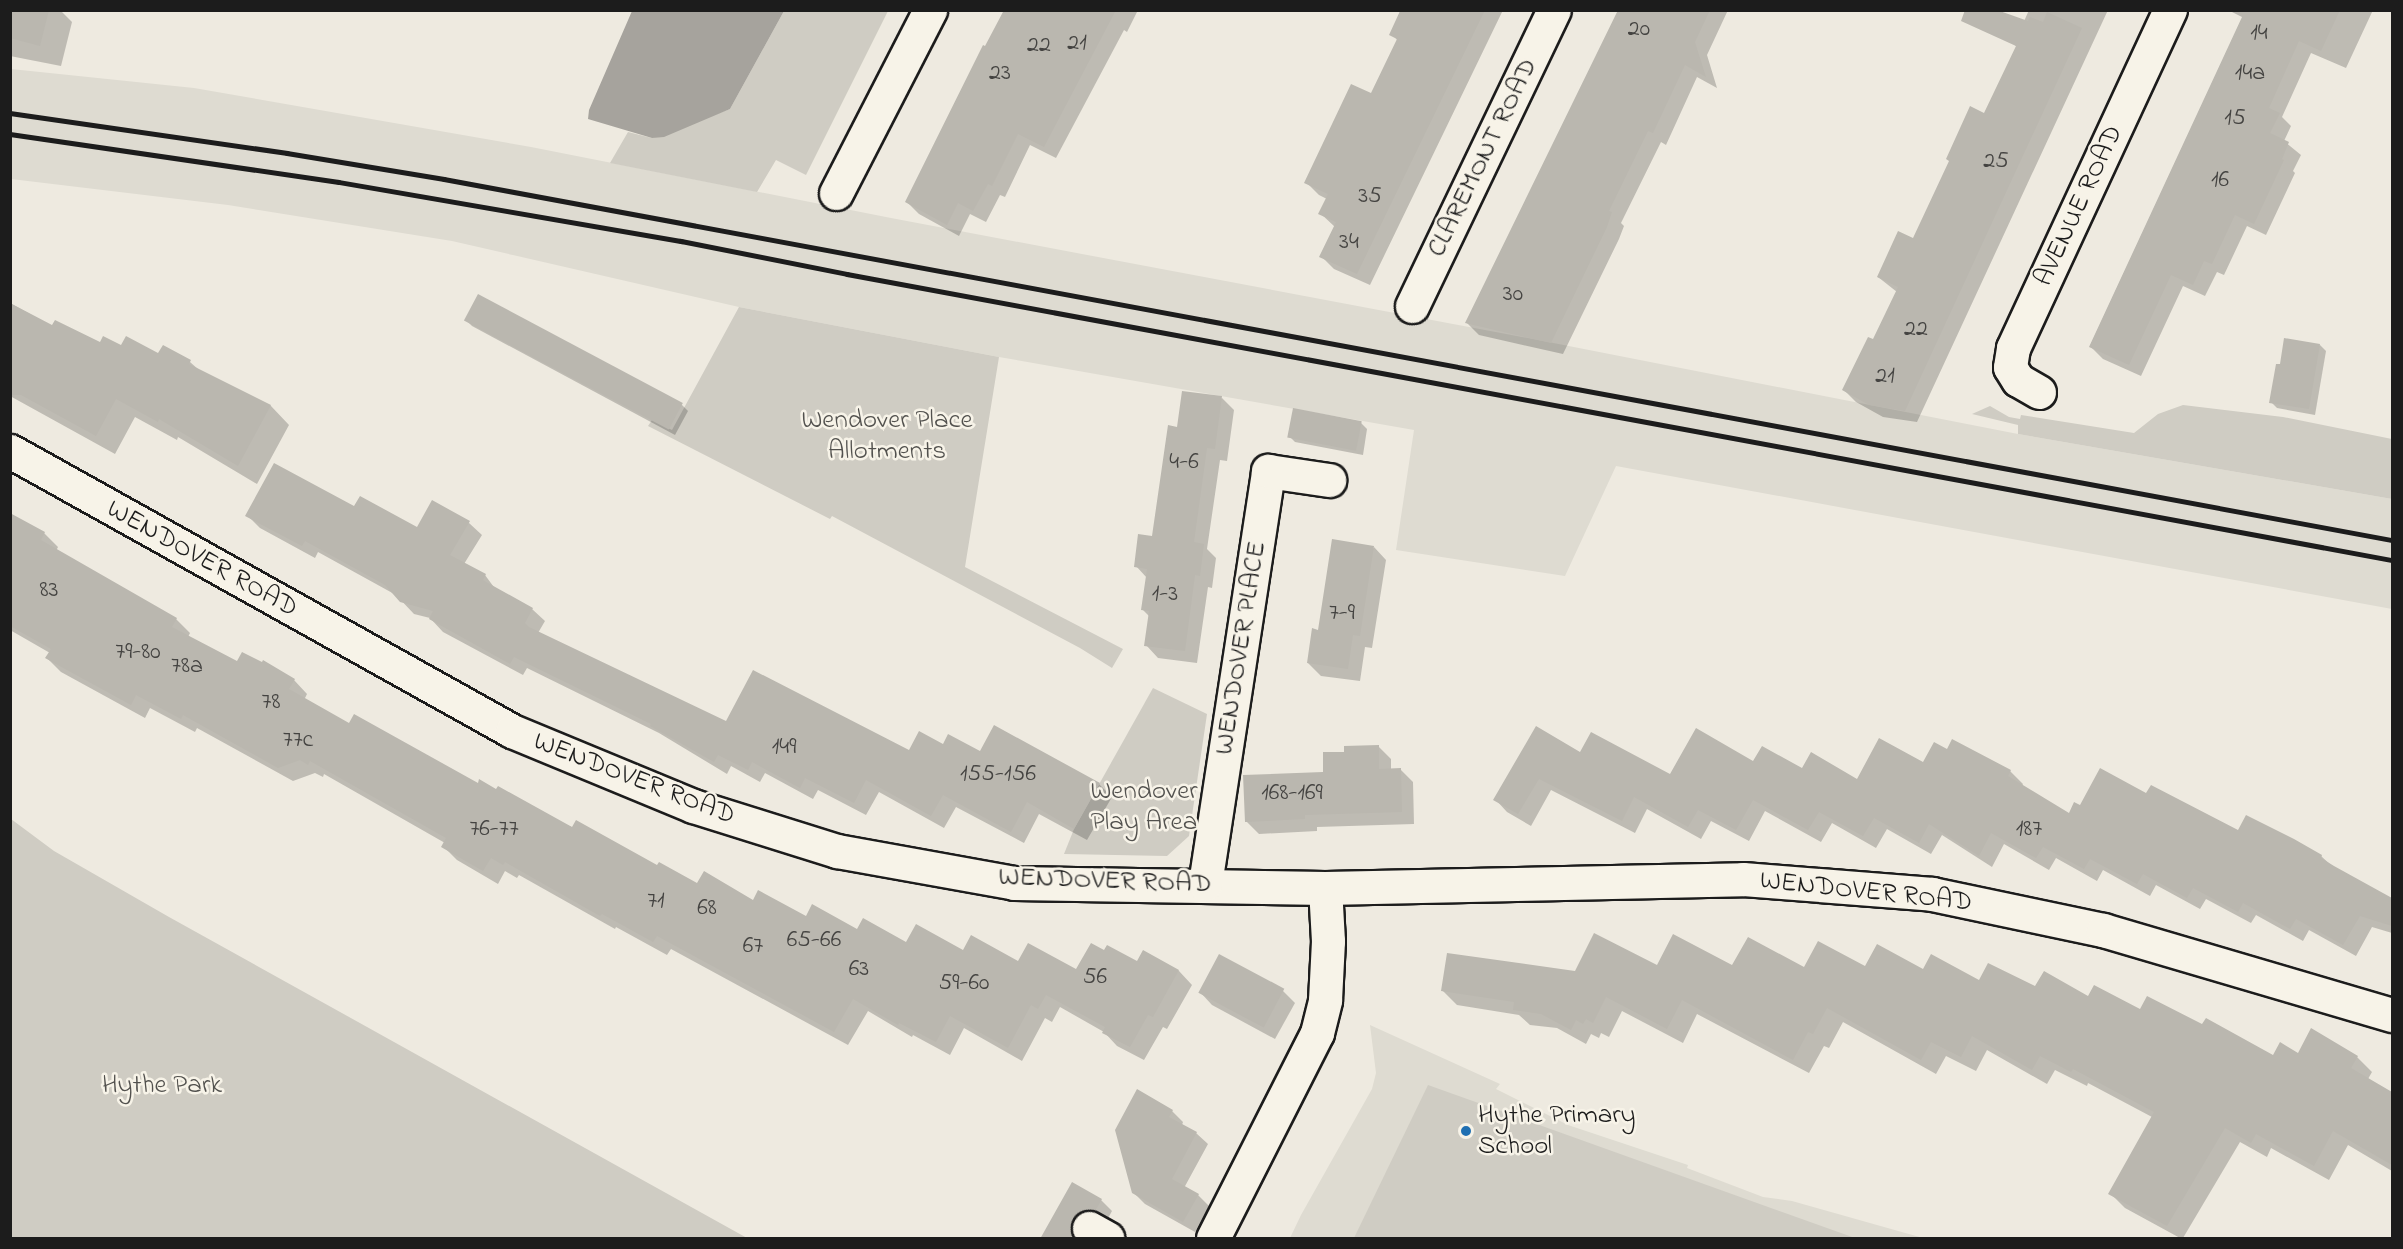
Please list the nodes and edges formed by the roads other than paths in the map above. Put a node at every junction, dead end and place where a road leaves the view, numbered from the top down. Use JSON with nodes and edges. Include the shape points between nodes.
{"nodes":[{"id":1,"x":930,"y":10,"type":"edge"},
{"id":2,"x":1554,"y":10,"type":"edge"},
{"id":3,"x":2170,"y":10,"type":"edge"},
{"id":4,"x":836,"y":193,"type":"dead end"},
{"id":5,"x":1412,"y":306,"type":"dead end"},
{"id":6,"x":2039,"y":392,"type":"dead end"},
{"id":7,"x":10,"y":451,"type":"edge"},
{"id":8,"x":1329,"y":480,"type":"dead end"},
{"id":9,"x":1205,"y":884,"type":"junction"},
{"id":10,"x":1325,"y":888,"type":"junction"},
{"id":11,"x":2392,"y":1015,"type":"edge"},
{"id":12,"x":1213,"y":1239,"type":"edge"}],
"edges":[{"from":1,"to":4,"type":"street"},
{"from":2,"to":5,"type":"street","name":"CLAREMONT ROAD"},
{"from":3,"to":6,"type":"street","name":"AVENUE ROAD","via":[[2013,348],[2010,367],[2018,380]]},
{"from":7,"to":9,"type":"street","name":"WENDOVER ROAD","via":[[512,731],[693,806],[837,851],[1014,883]]},
{"from":8,"to":9,"type":"street","name":"WENDOVER PLACE","via":[[1268,471]]},
{"from":9,"to":10,"type":"street","name":"WENDOVER ROAD"},
{"from":10,"to":11,"type":"street","name":"WENDOVER ROAD","via":[[1743,879],[1932,894],[2103,930]]},
{"from":10,"to":12,"type":"street","via":[[1325,1000],[1317,1033]]}]}
